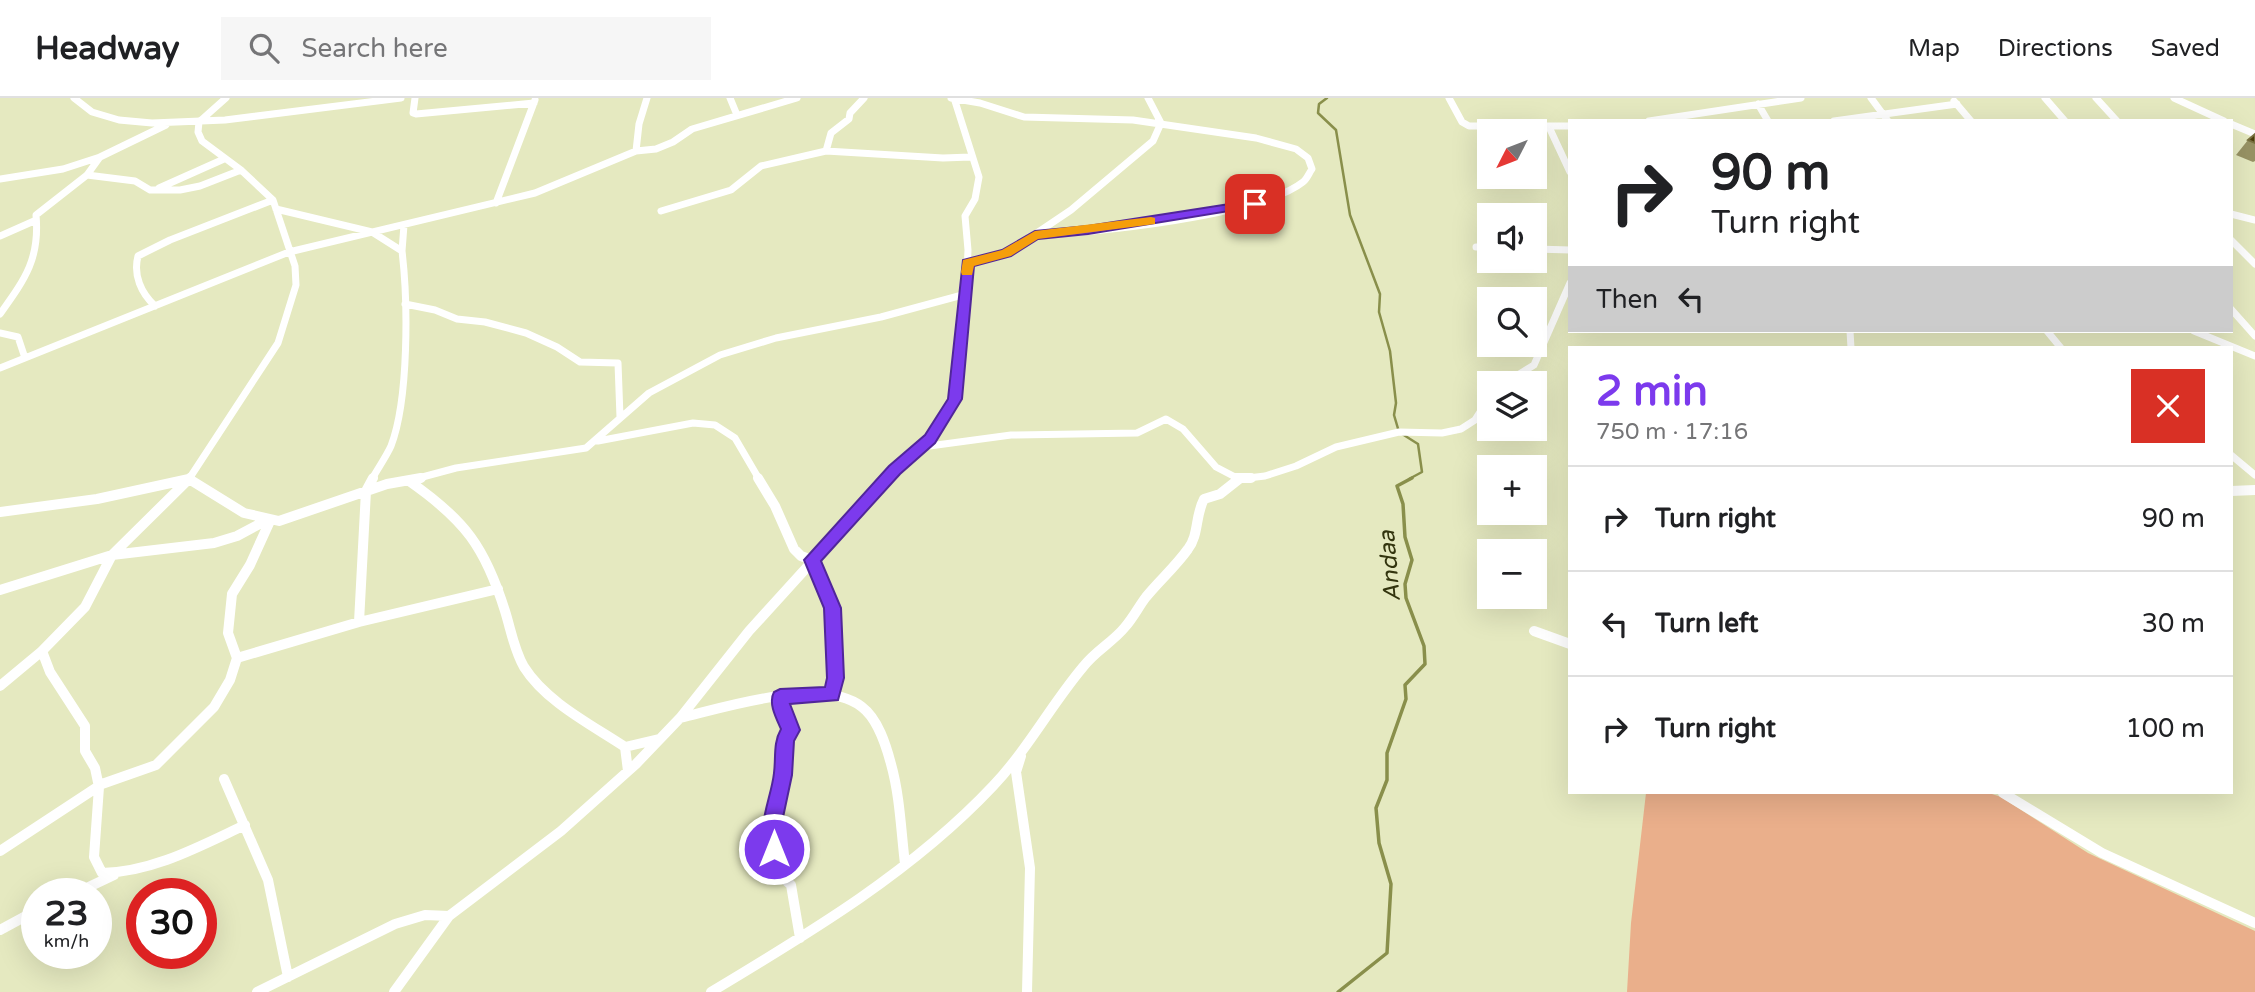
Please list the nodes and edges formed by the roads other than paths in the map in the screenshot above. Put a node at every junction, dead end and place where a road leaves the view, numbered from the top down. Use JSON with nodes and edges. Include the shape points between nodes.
{"nodes":[{"id":1,"x":74,"y":98,"type":"edge"},
{"id":2,"x":226,"y":98,"type":"edge"},
{"id":3,"x":401,"y":98,"type":"edge"},
{"id":4,"x":415,"y":98,"type":"edge"},
{"id":5,"x":647,"y":98,"type":"edge"},
{"id":6,"x":730,"y":98,"type":"edge"},
{"id":7,"x":797,"y":98,"type":"edge"},
{"id":8,"x":864,"y":98,"type":"edge"},
{"id":9,"x":953,"y":98,"type":"edge"},
{"id":10,"x":1148,"y":98,"type":"edge"},
{"id":11,"x":1449,"y":98,"type":"edge"},
{"id":12,"x":1801,"y":98,"type":"edge"},
{"id":13,"x":1871,"y":98,"type":"edge"},
{"id":14,"x":2045,"y":98,"type":"edge"},
{"id":15,"x":2096,"y":98,"type":"edge"},
{"id":16,"x":2174,"y":98,"type":"edge"},
{"id":17,"x":1790,"y":99,"type":"edge"},
{"id":18,"x":535,"y":101,"type":"edge"},
{"id":19,"x":1954,"y":101,"type":"edge"},
{"id":20,"x":1758,"y":104,"type":"junction"},
{"id":21,"x":1882,"y":113,"type":"junction"},
{"id":22,"x":737,"y":115,"type":"junction"},
{"id":23,"x":1662,"y":119,"type":"edge"},
{"id":24,"x":1767,"y":119,"type":"edge"},
{"id":25,"x":1846,"y":119,"type":"edge"},
{"id":26,"x":1886,"y":119,"type":"edge"},
{"id":27,"x":1969,"y":119,"type":"edge"},
{"id":28,"x":2063,"y":119,"type":"edge"},
{"id":29,"x":2115,"y":119,"type":"edge"},
{"id":30,"x":2220,"y":119,"type":"edge"},
{"id":31,"x":199,"y":122,"type":"junction"},
{"id":32,"x":1161,"y":123,"type":"junction"},
{"id":33,"x":168,"y":124,"type":"junction"},
{"id":34,"x":2233,"y":125,"type":"edge"},
{"id":35,"x":1568,"y":126,"type":"edge"},
{"id":36,"x":1549,"y":127,"type":"junction"},
{"id":37,"x":2255,"y":134,"type":"edge"},
{"id":38,"x":636,"y":151,"type":"junction"},
{"id":39,"x":826,"y":151,"type":"junction"},
{"id":40,"x":100,"y":157,"type":"junction"},
{"id":41,"x":971,"y":157,"type":"junction"},
{"id":42,"x":1566,"y":157,"type":"edge"},
{"id":43,"x":224,"y":159,"type":"junction"},
{"id":44,"x":241,"y":170,"type":"junction"},
{"id":45,"x":87,"y":175,"type":"junction"},
{"id":46,"x":0,"y":179,"type":"edge"},
{"id":47,"x":154,"y":190,"type":"junction"},
{"id":48,"x":273,"y":200,"type":"junction"},
{"id":49,"x":496,"y":203,"type":"junction"},
{"id":50,"x":276,"y":209,"type":"junction"},
{"id":51,"x":661,"y":211,"type":"dead end"},
{"id":52,"x":2233,"y":214,"type":"edge"},
{"id":53,"x":2255,"y":220,"type":"edge"},
{"id":54,"x":34,"y":221,"type":"junction"},
{"id":55,"x":404,"y":225,"type":"junction"},
{"id":56,"x":372,"y":232,"type":"junction"},
{"id":57,"x":1035,"y":235,"type":"junction"},
{"id":58,"x":1,"y":236,"type":"edge"},
{"id":59,"x":2233,"y":242,"type":"edge"},
{"id":60,"x":1547,"y":249,"type":"edge"},
{"id":61,"x":1568,"y":250,"type":"edge"},
{"id":62,"x":402,"y":251,"type":"junction"},
{"id":63,"x":289,"y":252,"type":"junction"},
{"id":64,"x":967,"y":263,"type":"junction"},
{"id":65,"x":2255,"y":264,"type":"edge"},
{"id":66,"x":1568,"y":288,"type":"edge"},
{"id":67,"x":966,"y":293,"type":"junction"},
{"id":68,"x":405,"y":304,"type":"junction"},
{"id":69,"x":155,"y":306,"type":"junction"},
{"id":70,"x":2233,"y":311,"type":"edge"},
{"id":71,"x":0,"y":314,"type":"edge"},
{"id":72,"x":0,"y":333,"type":"edge"},
{"id":73,"x":2199,"y":333,"type":"edge"},
{"id":74,"x":2255,"y":336,"type":"edge"},
{"id":75,"x":2231,"y":346,"type":"edge"},
{"id":76,"x":2233,"y":347,"type":"edge"},
{"id":77,"x":2255,"y":356,"type":"edge"},
{"id":78,"x":25,"y":358,"type":"junction"},
{"id":79,"x":0,"y":368,"type":"edge"},
{"id":80,"x":1525,"y":371,"type":"edge"},
{"id":81,"x":620,"y":417,"type":"junction"},
{"id":82,"x":1477,"y":418,"type":"edge"},
{"id":83,"x":598,"y":441,"type":"junction"},
{"id":84,"x":920,"y":447,"type":"junction"},
{"id":85,"x":2233,"y":457,"type":"edge"},
{"id":86,"x":2255,"y":475,"type":"edge"},
{"id":87,"x":1240,"y":478,"type":"junction"},
{"id":88,"x":188,"y":480,"type":"junction"},
{"id":89,"x":409,"y":481,"type":"junction"},
{"id":90,"x":2255,"y":490,"type":"edge"},
{"id":91,"x":366,"y":491,"type":"junction"},
{"id":92,"x":2233,"y":491,"type":"edge"},
{"id":93,"x":0,"y":513,"type":"edge"},
{"id":94,"x":268,"y":521,"type":"junction"},
{"id":95,"x":112,"y":555,"type":"junction"},
{"id":96,"x":812,"y":560,"type":"junction"},
{"id":97,"x":498,"y":589,"type":"junction"},
{"id":98,"x":0,"y":590,"type":"edge"},
{"id":99,"x":359,"y":622,"type":"junction"},
{"id":100,"x":1534,"y":631,"type":"dead end"},
{"id":101,"x":1568,"y":643,"type":"edge"},
{"id":102,"x":42,"y":651,"type":"junction"},
{"id":103,"x":237,"y":657,"type":"junction"},
{"id":104,"x":0,"y":686,"type":"edge"},
{"id":105,"x":832,"y":694,"type":"junction"},
{"id":106,"x":780,"y":697,"type":"junction"},
{"id":107,"x":680,"y":718,"type":"junction"},
{"id":108,"x":659,"y":739,"type":"junction"},
{"id":109,"x":625,"y":747,"type":"junction"},
{"id":110,"x":1022,"y":751,"type":"junction"},
{"id":111,"x":628,"y":771,"type":"junction"},
{"id":112,"x":224,"y":779,"type":"dead end"},
{"id":113,"x":99,"y":787,"type":"junction"},
{"id":114,"x":2006,"y":794,"type":"edge"},
{"id":115,"x":82,"y":796,"type":"junction"},
{"id":116,"x":99,"y":800,"type":"junction"},
{"id":117,"x":245,"y":825,"type":"junction"},
{"id":118,"x":0,"y":851,"type":"edge"},
{"id":119,"x":905,"y":864,"type":"junction"},
{"id":120,"x":115,"y":874,"type":"junction"},
{"id":121,"x":107,"y":878,"type":"edge"},
{"id":122,"x":449,"y":916,"type":"junction"},
{"id":123,"x":21,"y":919,"type":"edge"},
{"id":124,"x":2255,"y":923,"type":"edge"},
{"id":125,"x":0,"y":930,"type":"edge"},
{"id":126,"x":800,"y":938,"type":"junction"},
{"id":127,"x":288,"y":977,"type":"junction"},
{"id":128,"x":257,"y":992,"type":"edge"},
{"id":129,"x":394,"y":992,"type":"edge"},
{"id":130,"x":710,"y":992,"type":"edge"},
{"id":131,"x":1027,"y":992,"type":"edge"}],
"edges":[{"from":1,"to":33,"type":"street","via":[[99,116]]},
{"from":2,"to":31,"type":"street"},
{"from":3,"to":31,"type":"street"},
{"from":4,"to":18,"type":"street","via":[[416,114]]},
{"from":5,"to":38,"type":"street"},
{"from":6,"to":22,"type":"street"},
{"from":7,"to":22,"type":"street"},
{"from":8,"to":39,"type":"street","via":[[831,133]]},
{"from":9,"to":32,"type":"street","via":[[1045,120]]},
{"from":9,"to":41,"type":"street"},
{"from":10,"to":32,"type":"street"},
{"from":11,"to":36,"type":"street","via":[[1469,126]]},
{"from":12,"to":17,"type":"street"},
{"from":13,"to":21,"type":"street"},
{"from":14,"to":28,"type":"street"},
{"from":15,"to":29,"type":"street"},
{"from":16,"to":30,"type":"street"},
{"from":17,"to":20,"type":"street"},
{"from":18,"to":49,"type":"street"},
{"from":19,"to":21,"type":"street"},
{"from":19,"to":27,"type":"street"},
{"from":20,"to":23,"type":"street"},
{"from":20,"to":24,"type":"street"},
{"from":21,"to":25,"type":"street"},
{"from":21,"to":26,"type":"street"},
{"from":22,"to":38,"type":"street","via":[[692,130],[656,149]]},
{"from":31,"to":33,"type":"street"},
{"from":31,"to":43,"type":"street","via":[[202,141]]},
{"from":32,"to":57,"type":"street","via":[[1153,141]]},
{"from":32,"to":57,"type":"street","via":[[1285,145],[1308,158],[1312,169],[1306,180],[1289,191],[1255,204]]},
{"from":33,"to":40,"type":"street"},
{"from":34,"to":37,"type":"street"},
{"from":35,"to":36,"type":"street"},
{"from":36,"to":42,"type":"street"},
{"from":38,"to":49,"type":"street","via":[[535,193]]},
{"from":39,"to":41,"type":"street"},
{"from":39,"to":51,"type":"street","via":[[761,166],[731,190]]},
{"from":40,"to":45,"type":"street"},
{"from":40,"to":46,"type":"street","via":[[63,169]]},
{"from":41,"to":64,"type":"street","via":[[979,186],[965,216]]},
{"from":43,"to":44,"type":"street"},
{"from":43,"to":47,"type":"street"},
{"from":44,"to":47,"type":"street","via":[[192,188]]},
{"from":44,"to":48,"type":"street"},
{"from":45,"to":47,"type":"street","via":[[135,181]]},
{"from":45,"to":54,"type":"street","via":[[39,211]]},
{"from":48,"to":50,"type":"street"},
{"from":48,"to":69,"type":"street","via":[[138,256],[135,265],[144,296]]},
{"from":49,"to":55,"type":"street"},
{"from":50,"to":56,"type":"street"},
{"from":50,"to":63,"type":"street"},
{"from":52,"to":53,"type":"street"},
{"from":54,"to":58,"type":"street"},
{"from":54,"to":71,"type":"street","via":[[38,239],[27,275]]},
{"from":55,"to":56,"type":"street"},
{"from":55,"to":62,"type":"street"},
{"from":56,"to":62,"type":"street"},
{"from":56,"to":63,"type":"street"},
{"from":57,"to":64,"type":"street","via":[[1007,253]]},
{"from":59,"to":65,"type":"street"},
{"from":60,"to":61,"type":"street"},
{"from":62,"to":68,"type":"street"},
{"from":63,"to":69,"type":"street"},
{"from":63,"to":88,"type":"street","via":[[296,285],[278,343]]},
{"from":64,"to":67,"type":"street"},
{"from":66,"to":80,"type":"street","via":[[1534,365]]},
{"from":67,"to":81,"type":"street","via":[[724,353],[678,376]]},
{"from":67,"to":84,"type":"street","via":[[955,399]]},
{"from":68,"to":81,"type":"street","via":[[526,333],[580,362],[618,363]]},
{"from":68,"to":91,"type":"street","via":[[403,387],[391,445]]},
{"from":69,"to":78,"type":"street"},
{"from":70,"to":74,"type":"street"},
{"from":72,"to":78,"type":"street","via":[[18,337]]},
{"from":73,"to":75,"type":"street"},
{"from":76,"to":77,"type":"street"},
{"from":78,"to":79,"type":"street"},
{"from":81,"to":83,"type":"street"},
{"from":82,"to":87,"type":"street","via":[[1461,429],[1399,432],[1336,447],[1265,476]]},
{"from":83,"to":89,"type":"street"},
{"from":83,"to":96,"type":"street","via":[[688,421],[726,428],[775,506],[794,549]]},
{"from":84,"to":87,"type":"street","via":[[1011,435],[1137,433],[1166,419],[1183,429],[1216,467]]},
{"from":84,"to":96,"type":"street"},
{"from":85,"to":86,"type":"street"},
{"from":87,"to":110,"type":"street","via":[[1220,494],[1203,499],[1189,548],[1125,628],[1070,681]]},
{"from":88,"to":93,"type":"street"},
{"from":88,"to":94,"type":"street"},
{"from":88,"to":95,"type":"street"},
{"from":89,"to":91,"type":"street"},
{"from":89,"to":97,"type":"street","via":[[447,507],[477,539]]},
{"from":90,"to":92,"type":"street"},
{"from":91,"to":94,"type":"street"},
{"from":91,"to":99,"type":"street"},
{"from":94,"to":95,"type":"street","via":[[214,545]]},
{"from":94,"to":103,"type":"street","via":[[232,594],[228,632]]},
{"from":95,"to":98,"type":"street"},
{"from":95,"to":102,"type":"street","via":[[85,607]]},
{"from":96,"to":105,"type":"street","via":[[833,608],[836,678]]},
{"from":96,"to":107,"type":"street"},
{"from":97,"to":99,"type":"street"},
{"from":97,"to":109,"type":"street","via":[[527,670],[583,720]]},
{"from":99,"to":103,"type":"street"},
{"from":100,"to":101,"type":"street"},
{"from":102,"to":104,"type":"street"},
{"from":102,"to":113,"type":"street","via":[[50,672],[85,726],[85,751]]},
{"from":103,"to":113,"type":"street","via":[[214,707],[156,765]]},
{"from":105,"to":106,"type":"street"},
{"from":105,"to":119,"type":"street","via":[[861,705],[878,727],[891,764]]},
{"from":106,"to":107,"type":"street"},
{"from":106,"to":126,"type":"street","via":[[791,730],[785,740],[783,775],[772,822],[774,849],[780,875],[791,885]]},
{"from":107,"to":108,"type":"street"},
{"from":108,"to":109,"type":"street"},
{"from":108,"to":111,"type":"street"},
{"from":109,"to":111,"type":"street"},
{"from":110,"to":119,"type":"street","via":[[994,785]]},
{"from":110,"to":131,"type":"street","via":[[1016,772],[1030,867]]},
{"from":111,"to":122,"type":"street","via":[[561,831]]},
{"from":112,"to":117,"type":"street"},
{"from":113,"to":115,"type":"street"},
{"from":113,"to":116,"type":"street"},
{"from":114,"to":124,"type":"street","via":[[2114,858]]},
{"from":115,"to":116,"type":"street"},
{"from":115,"to":118,"type":"street"},
{"from":116,"to":120,"type":"street","via":[[94,857],[102,873]]},
{"from":117,"to":120,"type":"street","via":[[194,848]]},
{"from":117,"to":127,"type":"street","via":[[268,880]]},
{"from":119,"to":126,"type":"street"},
{"from":120,"to":121,"type":"street"},
{"from":122,"to":127,"type":"street","via":[[425,915],[395,924]]},
{"from":122,"to":129,"type":"street"},
{"from":123,"to":125,"type":"street"},
{"from":126,"to":130,"type":"street"},
{"from":127,"to":128,"type":"street"}]}
